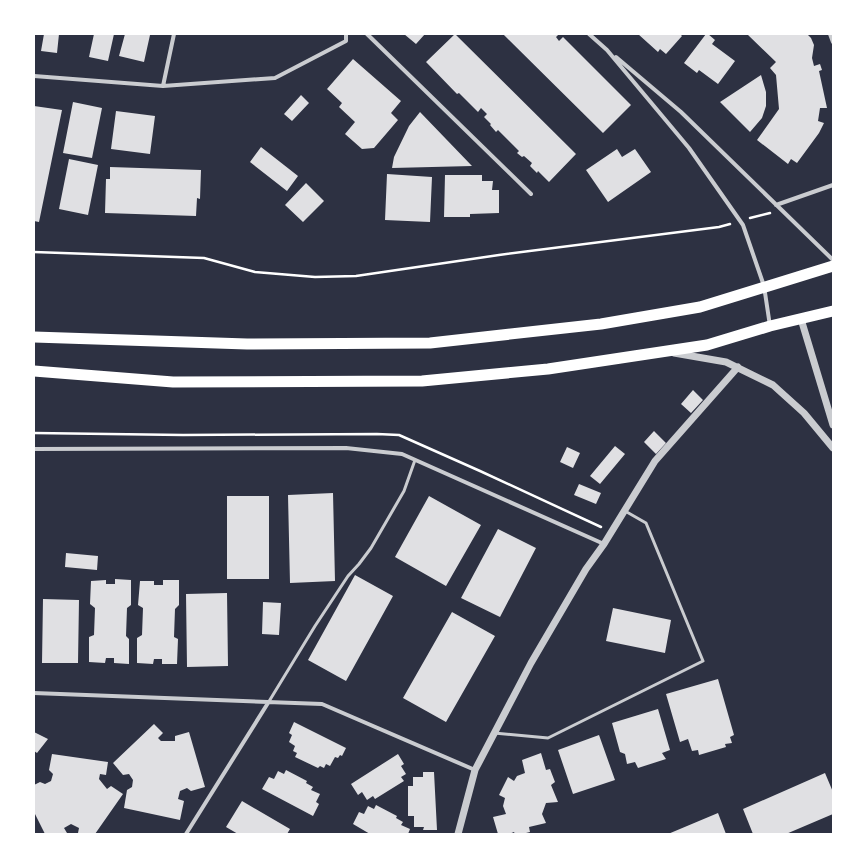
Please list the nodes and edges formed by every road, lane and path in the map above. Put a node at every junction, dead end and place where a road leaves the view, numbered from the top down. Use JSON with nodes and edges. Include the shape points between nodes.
{"nodes":[{"id":1,"x":174,"y":34,"type":"edge"},
{"id":2,"x":346,"y":34,"type":"edge"},
{"id":3,"x":367,"y":34,"type":"edge"},
{"id":4,"x":589,"y":34,"type":"edge"},
{"id":5,"x":830,"y":34,"type":"edge"},
{"id":6,"x":833,"y":42,"type":"edge"},
{"id":7,"x":607,"y":50,"type":"junction"},
{"id":8,"x":34,"y":76,"type":"edge"},
{"id":9,"x":163,"y":86,"type":"junction"},
{"id":10,"x":833,"y":185,"type":"edge"},
{"id":11,"x":531,"y":194,"type":"dead end"},
{"id":12,"x":776,"y":205,"type":"junction"},
{"id":13,"x":781,"y":210,"type":"junction"},
{"id":14,"x":740,"y":221,"type":"junction"},
{"id":15,"x":34,"y":252,"type":"edge"},
{"id":16,"x":833,"y":260,"type":"edge"},
{"id":17,"x":833,"y":266,"type":"edge"},
{"id":18,"x":764,"y":286,"type":"junction"},
{"id":19,"x":833,"y":310,"type":"edge"},
{"id":20,"x":800,"y":319,"type":"junction"},
{"id":21,"x":770,"y":326,"type":"junction"},
{"id":22,"x":34,"y":337,"type":"edge"},
{"id":23,"x":664,"y":352,"type":"junction"},
{"id":24,"x":738,"y":367,"type":"junction"},
{"id":25,"x":34,"y":371,"type":"edge"},
{"id":26,"x":833,"y":425,"type":"edge"},
{"id":27,"x":833,"y":448,"type":"edge"},
{"id":28,"x":34,"y":449,"type":"edge"},
{"id":29,"x":415,"y":460,"type":"junction"},
{"id":30,"x":624,"y":510,"type":"junction"},
{"id":31,"x":604,"y":544,"type":"junction"},
{"id":32,"x":34,"y":693,"type":"edge"},
{"id":33,"x":268,"y":703,"type":"junction"},
{"id":34,"x":494,"y":733,"type":"junction"},
{"id":35,"x":475,"y":770,"type":"junction"},
{"id":36,"x":186,"y":834,"type":"edge"},
{"id":37,"x":458,"y":834,"type":"edge"}],
"edges":[{"from":1,"to":9,"type":"street"},
{"from":2,"to":9,"type":"street","via":[[346,41],[275,78]]},
{"from":3,"to":11,"type":"street"},
{"from":4,"to":7,"type":"street"},
{"from":5,"to":6,"type":"street"},
{"from":7,"to":12,"type":"street","via":[[681,112]]},
{"from":7,"to":14,"type":"street","via":[[689,148]]},
{"from":8,"to":9,"type":"street"},
{"from":10,"to":12,"type":"street"},
{"from":12,"to":13,"type":"street"},
{"from":13,"to":14,"type":"path"},
{"from":13,"to":16,"type":"street"},
{"from":14,"to":15,"type":"path","via":[[719,227],[356,276],[315,277],[255,272],[204,258]]},
{"from":14,"to":18,"type":"street"},
{"from":17,"to":18,"type":"highway"},
{"from":18,"to":21,"type":"street"},
{"from":18,"to":22,"type":"highway","via":[[700,307],[601,324],[430,343],[247,344]]},
{"from":19,"to":20,"type":"highway"},
{"from":20,"to":21,"type":"highway"},
{"from":20,"to":26,"type":"street"},
{"from":21,"to":23,"type":"highway","via":[[707,345]]},
{"from":23,"to":24,"type":"street","via":[[693,355]]},
{"from":23,"to":25,"type":"highway","via":[[548,369],[422,381],[173,382]]},
{"from":24,"to":27,"type":"street","via":[[773,385],[804,413]]},
{"from":24,"to":30,"type":"street","via":[[655,461]]},
{"from":28,"to":29,"type":"street","via":[[346,448],[402,454]]},
{"from":29,"to":31,"type":"street"},
{"from":29,"to":33,"type":"lane","via":[[404,491],[371,548],[348,576]]},
{"from":30,"to":31,"type":"street"},
{"from":30,"to":34,"type":"lane","via":[[646,523],[703,661],[548,738]]},
{"from":31,"to":34,"type":"street","via":[[586,569],[531,663]]},
{"from":32,"to":33,"type":"street"},
{"from":33,"to":35,"type":"street","via":[[322,704]]},
{"from":33,"to":36,"type":"street"},
{"from":34,"to":35,"type":"street"},
{"from":35,"to":37,"type":"street"}]}
